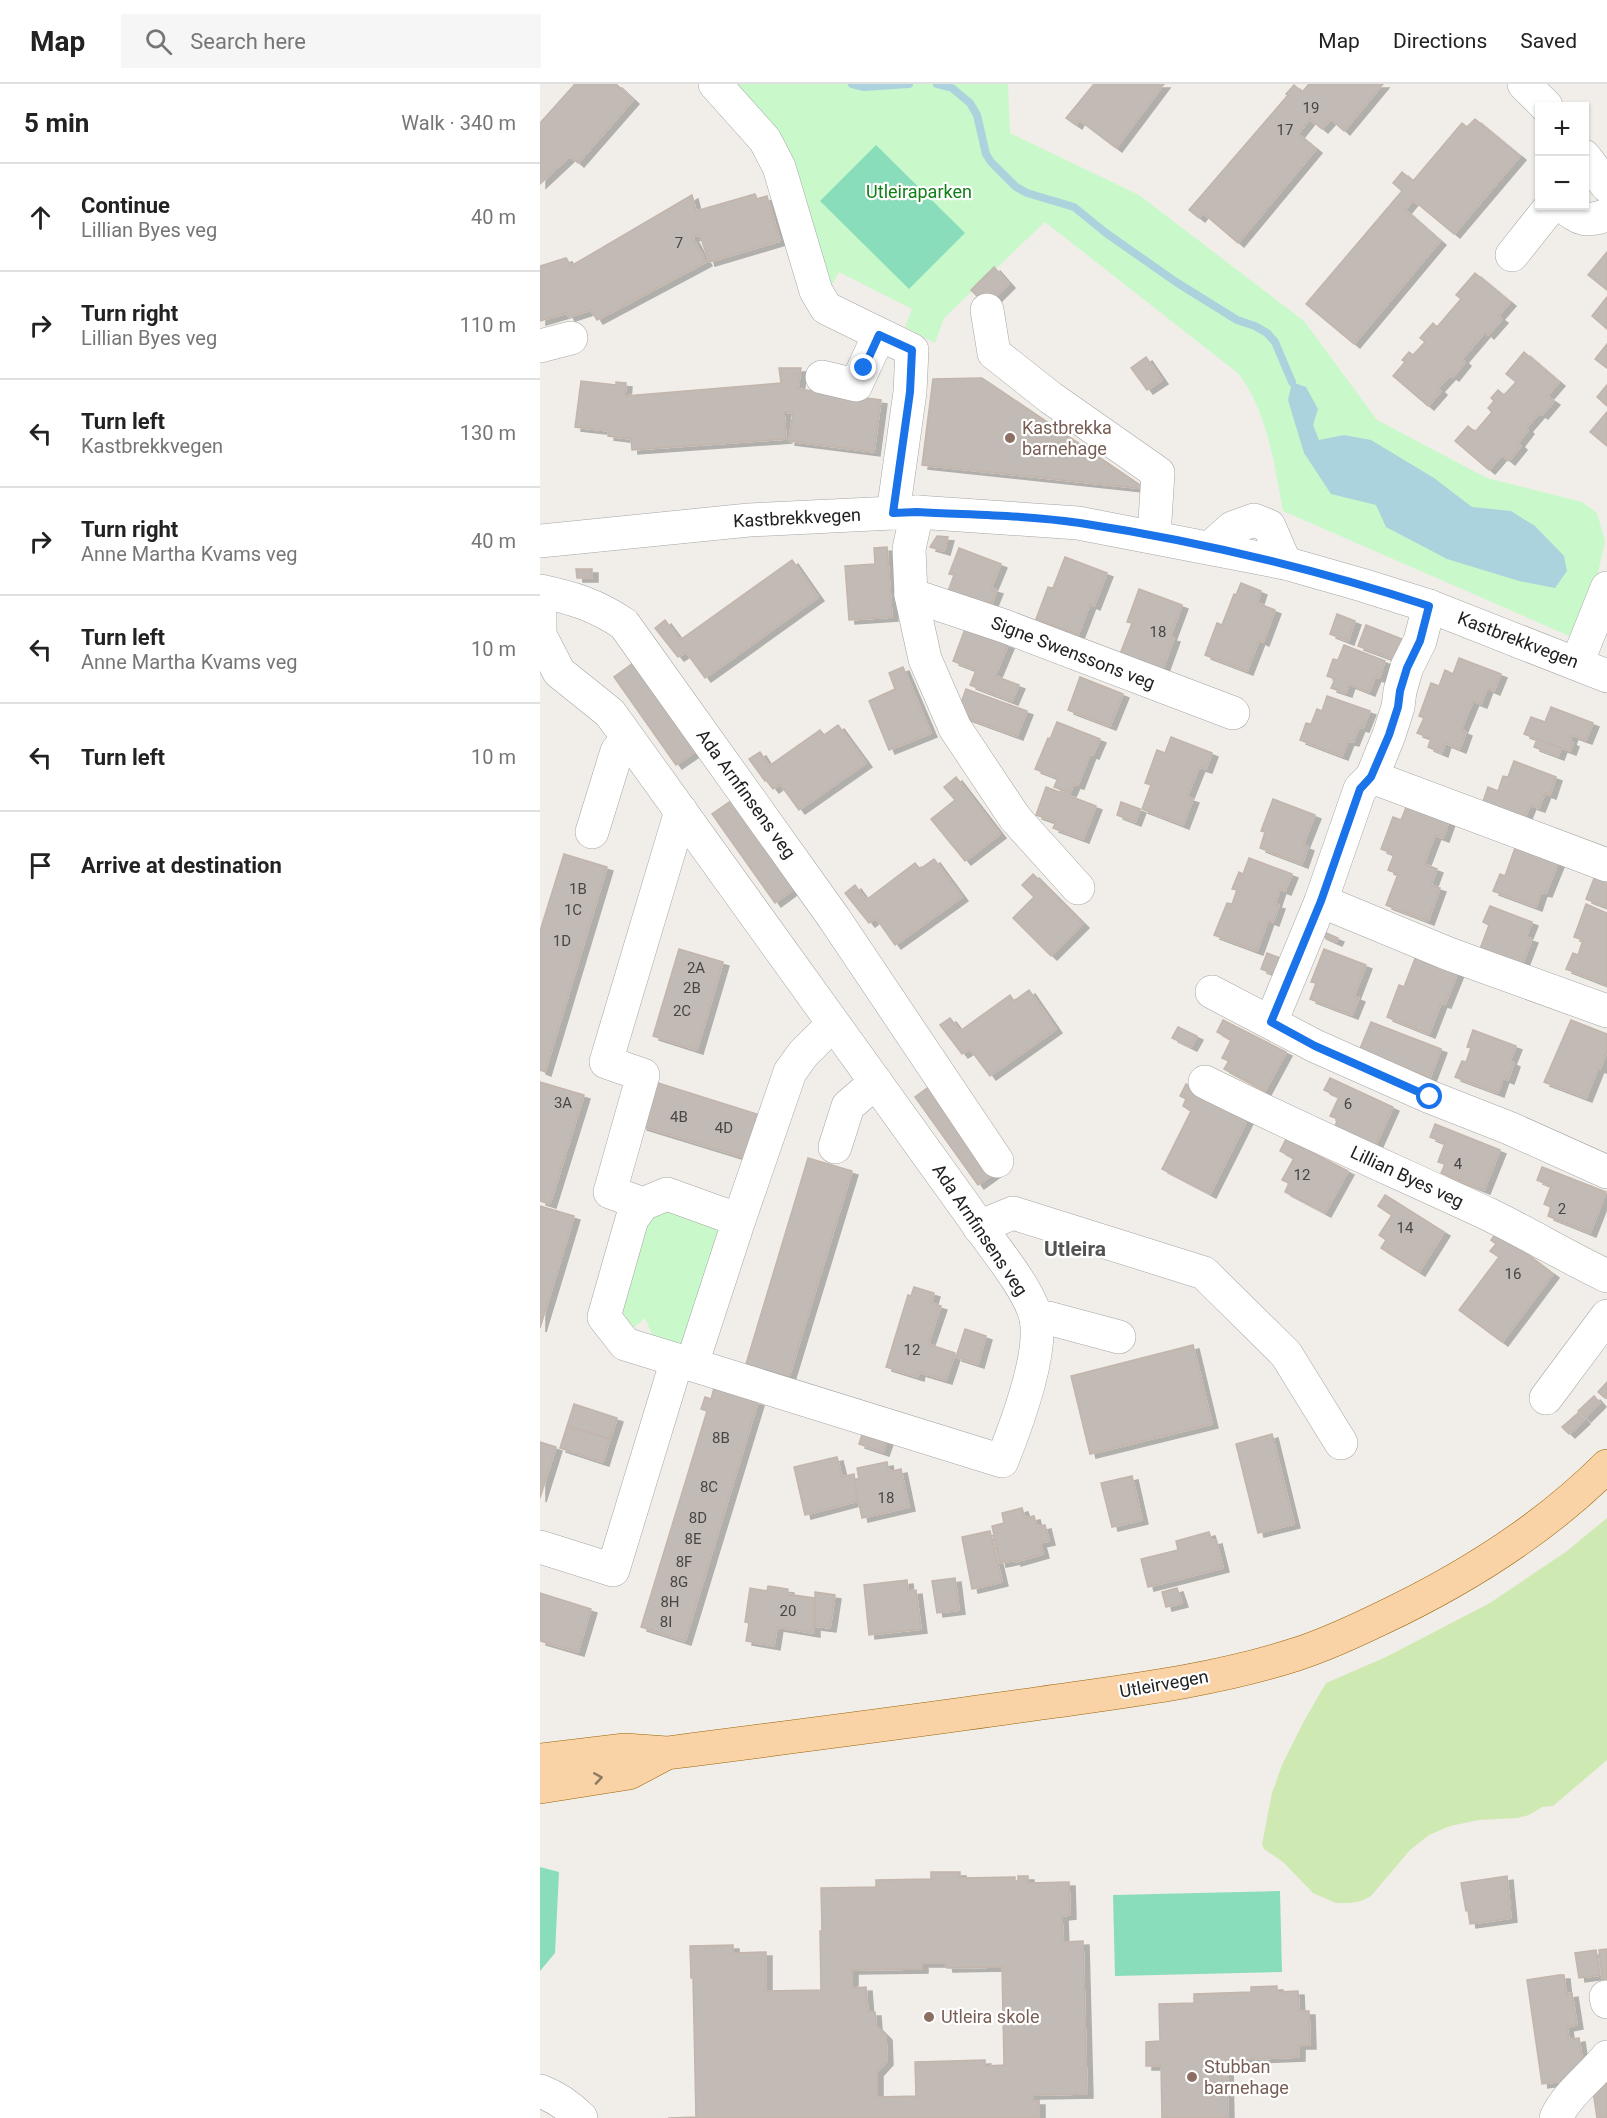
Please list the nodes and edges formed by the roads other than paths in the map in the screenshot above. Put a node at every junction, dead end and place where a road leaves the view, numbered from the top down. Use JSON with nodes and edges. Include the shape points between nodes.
{"nodes":[{"id":1,"x":715,"y":84,"type":"edge"},
{"id":2,"x":1524,"y":84,"type":"edge"},
{"id":3,"x":1542,"y":102,"type":"edge"},
{"id":4,"x":1589,"y":163,"type":"edge"},
{"id":5,"x":1607,"y":186,"type":"edge"},
{"id":6,"x":1548,"y":210,"type":"edge"},
{"id":7,"x":1568,"y":210,"type":"edge"},
{"id":8,"x":1607,"y":215,"type":"edge"},
{"id":9,"x":1512,"y":255,"type":"dead end"},
{"id":10,"x":987,"y":310,"type":"dead end"},
{"id":11,"x":879,"y":335,"type":"junction"},
{"id":12,"x":571,"y":338,"type":"dead end"},
{"id":13,"x":540,"y":346,"type":"edge"},
{"id":14,"x":822,"y":377,"type":"dead end"},
{"id":15,"x":905,"y":512,"type":"junction"},
{"id":16,"x":1154,"y":536,"type":"junction"},
{"id":17,"x":540,"y":541,"type":"edge"},
{"id":18,"x":1607,"y":588,"type":"edge"},
{"id":19,"x":540,"y":591,"type":"edge"},
{"id":20,"x":911,"y":595,"type":"junction"},
{"id":21,"x":540,"y":597,"type":"edge"},
{"id":22,"x":1429,"y":606,"type":"junction"},
{"id":23,"x":1577,"y":663,"type":"junction"},
{"id":24,"x":1607,"y":676,"type":"edge"},
{"id":25,"x":1233,"y":713,"type":"dead end"},
{"id":26,"x":629,"y":740,"type":"junction"},
{"id":27,"x":1371,"y":777,"type":"junction"},
{"id":28,"x":681,"y":811,"type":"junction"},
{"id":29,"x":592,"y":832,"type":"dead end"},
{"id":30,"x":1607,"y":865,"type":"edge"},
{"id":31,"x":1078,"y":888,"type":"dead end"},
{"id":32,"x":1321,"y":901,"type":"junction"},
{"id":33,"x":1212,"y":992,"type":"dead end"},
{"id":34,"x":1607,"y":1011,"type":"edge"},
{"id":35,"x":1271,"y":1022,"type":"junction"},
{"id":36,"x":833,"y":1024,"type":"junction"},
{"id":37,"x":876,"y":1082,"type":"junction"},
{"id":38,"x":1205,"y":1082,"type":"dead end"},
{"id":39,"x":835,"y":1147,"type":"dead end"},
{"id":40,"x":997,"y":1161,"type":"dead end"},
{"id":41,"x":1607,"y":1172,"type":"edge"},
{"id":42,"x":643,"y":1204,"type":"junction"},
{"id":43,"x":740,"y":1220,"type":"junction"},
{"id":44,"x":979,"y":1227,"type":"junction"},
{"id":45,"x":1607,"y":1276,"type":"edge"},
{"id":46,"x":1607,"y":1317,"type":"edge"},
{"id":47,"x":1036,"y":1318,"type":"junction"},
{"id":48,"x":1119,"y":1337,"type":"dead end"},
{"id":49,"x":684,"y":1362,"type":"junction"},
{"id":50,"x":1546,"y":1398,"type":"dead end"},
{"id":51,"x":1341,"y":1443,"type":"dead end"},
{"id":52,"x":1607,"y":1466,"type":"edge"},
{"id":53,"x":540,"y":1547,"type":"edge"},
{"id":54,"x":667,"y":1753,"type":"junction"},
{"id":55,"x":540,"y":1760,"type":"edge"},
{"id":56,"x":540,"y":1787,"type":"edge"},
{"id":57,"x":1606,"y":1997,"type":"edge"},
{"id":58,"x":1607,"y":2002,"type":"edge"},
{"id":59,"x":1607,"y":2057,"type":"edge"},
{"id":60,"x":540,"y":2091,"type":"edge"},
{"id":61,"x":581,"y":2118,"type":"edge"},
{"id":62,"x":1556,"y":2118,"type":"edge"}],
"edges":[{"from":1,"to":11,"type":"street","via":[[765,140],[779,167],[816,291],[826,308]]},
{"from":2,"to":3,"type":"street"},
{"from":4,"to":5,"type":"street"},
{"from":6,"to":9,"type":"street"},
{"from":7,"to":8,"type":"street","via":[[1580,219]]},
{"from":10,"to":16,"type":"street","via":[[994,353],[1158,472]]},
{"from":11,"to":14,"type":"street","via":[[856,385]]},
{"from":11,"to":15,"type":"street","via":[[912,350]]},
{"from":12,"to":13,"type":"street"},
{"from":15,"to":16,"type":"street","name":"Kastbrekkvegen","via":[[1078,523]]},
{"from":15,"to":17,"type":"street","name":"Kastbrekkvegen","via":[[748,520]]},
{"from":15,"to":20,"type":"street"},
{"from":16,"to":22,"type":"street","name":"Kastbrekkvegen","via":[[1285,563]]},
{"from":18,"to":23,"type":"street"},
{"from":19,"to":40,"type":"street","name":"Ada Arnfinsens veg","via":[[603,609],[624,624],[834,918]]},
{"from":20,"to":25,"type":"street","name":"Signe Swenssons veg"},
{"from":20,"to":31,"type":"street","via":[[924,659],[955,728],[1015,818]]},
{"from":21,"to":26,"type":"street","name":"Ada Arnfinsens veg","via":[[540,635],[559,672],[610,713]]},
{"from":22,"to":23,"type":"street","name":"Kastbrekkvegen"},
{"from":22,"to":27,"type":"street","via":[[1395,717]]},
{"from":23,"to":24,"type":"street","name":"Kastbrekkvegen"},
{"from":26,"to":28,"type":"street","name":"Ada Arnfinsens veg"},
{"from":26,"to":29,"type":"street","via":[[617,751]]},
{"from":27,"to":30,"type":"street"},
{"from":27,"to":32,"type":"street","via":[[1360,789]]},
{"from":28,"to":36,"type":"street","name":"Ada Arnfinsens veg"},
{"from":28,"to":42,"type":"street","via":[[606,1062],[643,1075],[610,1192]]},
{"from":32,"to":34,"type":"street","via":[[1449,954]]},
{"from":32,"to":35,"type":"street"},
{"from":33,"to":35,"type":"street"},
{"from":35,"to":41,"type":"street","via":[[1409,1088]]},
{"from":36,"to":37,"type":"street","name":"Ada Arnfinsens veg"},
{"from":36,"to":43,"type":"street","via":[[790,1072]]},
{"from":37,"to":39,"type":"street","via":[[848,1106]]},
{"from":37,"to":44,"type":"street","name":"Ada Arnfinsens veg"},
{"from":38,"to":45,"type":"street","name":"Lillian Byes veg","via":[[1389,1167]]},
{"from":42,"to":43,"type":"street","via":[[667,1194]]},
{"from":42,"to":49,"type":"street","name":"Ada Arnfinsens veg","via":[[632,1219],[604,1317],[626,1344]]},
{"from":43,"to":49,"type":"street"},
{"from":44,"to":47,"type":"street","name":"Ada Arnfinsens veg","via":[[1023,1289]]},
{"from":44,"to":51,"type":"street","via":[[1013,1213],[1204,1273],[1286,1354]]},
{"from":46,"to":50,"type":"street"},
{"from":47,"to":48,"type":"street","via":[[1048,1317]]},
{"from":47,"to":49,"type":"street","name":"Ada Arnfinsens veg","via":[[1036,1347],[1022,1410],[1002,1461]]},
{"from":49,"to":53,"type":"street","via":[[613,1570]]},
{"from":52,"to":54,"type":"main road","name":"Utleirvegen","via":[[1514,1543],[1464,1575],[1386,1616],[1296,1654],[1231,1671],[1121,1691]]},
{"from":54,"to":55,"type":"main road","name":"Utleirvegen","via":[[626,1750]]},
{"from":56,"to":54,"type":"main road","name":"Utleirvegen","one_way":true,"via":[[629,1773]]},
{"from":57,"to":58,"type":"street"},
{"from":59,"to":62,"type":"street","via":[[1569,2096]]},
{"from":60,"to":61,"type":"street"}]}
